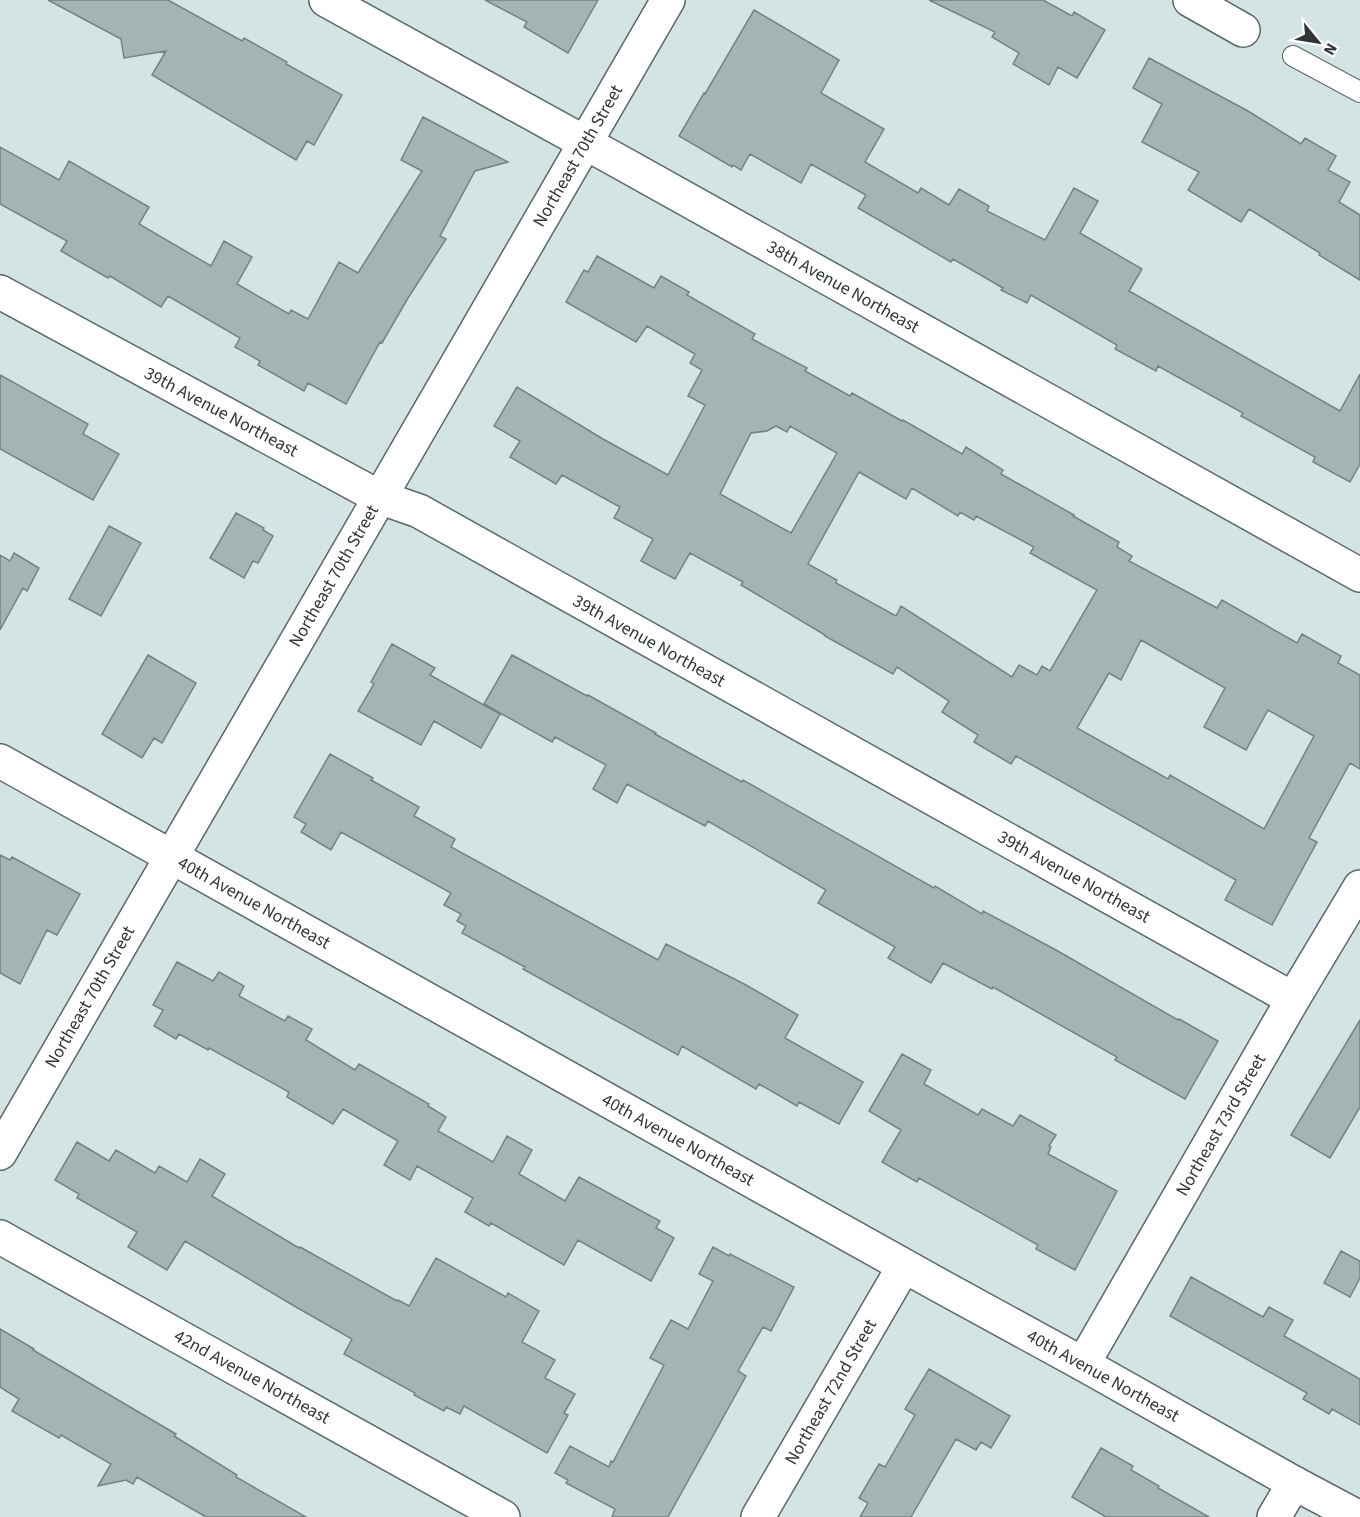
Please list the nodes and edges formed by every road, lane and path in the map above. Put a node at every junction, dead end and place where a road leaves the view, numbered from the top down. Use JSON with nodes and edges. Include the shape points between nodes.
{"nodes":[{"id":1,"x":326,"y":0,"type":"edge"},
{"id":2,"x":668,"y":0,"type":"edge"},
{"id":3,"x":1190,"y":0,"type":"edge"},
{"id":4,"x":1243,"y":30,"type":"dead end"},
{"id":5,"x":1293,"y":56,"type":"dead end"},
{"id":6,"x":1360,"y":92,"type":"edge"},
{"id":7,"x":585,"y":143,"type":"junction"},
{"id":8,"x":0,"y":292,"type":"edge"},
{"id":9,"x":380,"y":497,"type":"junction"},
{"id":10,"x":1360,"y":575,"type":"edge"},
{"id":11,"x":0,"y":761,"type":"edge"},
{"id":12,"x":171,"y":857,"type":"junction"},
{"id":13,"x":1356,"y":901,"type":"edge"},
{"id":14,"x":1293,"y":999,"type":"junction"},
{"id":15,"x":0,"y":1153,"type":"edge"},
{"id":16,"x":0,"y":1237,"type":"edge"},
{"id":17,"x":904,"y":1266,"type":"junction"},
{"id":18,"x":1083,"y":1364,"type":"junction"},
{"id":19,"x":1294,"y":1483,"type":"junction"},
{"id":20,"x":503,"y":1517,"type":"edge"},
{"id":21,"x":758,"y":1517,"type":"edge"},
{"id":22,"x":1274,"y":1517,"type":"edge"},
{"id":23,"x":1358,"y":1517,"type":"edge"}],
"edges":[{"from":1,"to":7,"type":"street","name":"38th Avenue Northeast"},
{"from":2,"to":7,"type":"street","name":"Northeast 70th Street"},
{"from":3,"to":4,"type":"street"},
{"from":5,"to":6,"type":"lane"},
{"from":7,"to":9,"type":"street","name":"Northeast 70th Street"},
{"from":7,"to":10,"type":"street","name":"38th Avenue Northeast"},
{"from":8,"to":9,"type":"street","name":"39th Avenue Northeast"},
{"from":9,"to":12,"type":"street","name":"Northeast 70th Street"},
{"from":9,"to":14,"type":"street","name":"39th Avenue Northeast","via":[[419,511]]},
{"from":11,"to":12,"type":"street","name":"40th Avenue Northeast"},
{"from":12,"to":15,"type":"street","name":"Northeast 70th Street"},
{"from":12,"to":17,"type":"street","name":"40th Avenue Northeast"},
{"from":13,"to":14,"type":"street","name":"Northeast 73rd Street"},
{"from":14,"to":18,"type":"street","name":"Northeast 73rd Street"},
{"from":16,"to":20,"type":"street","name":"42nd Avenue Northeast"},
{"from":17,"to":18,"type":"street","name":"40th Avenue Northeast"},
{"from":17,"to":21,"type":"street","name":"Northeast 72nd Street"},
{"from":18,"to":19,"type":"street","name":"40th Avenue Northeast"},
{"from":19,"to":22,"type":"street"},
{"from":19,"to":23,"type":"street","name":"40th Avenue Northeast"}]}
